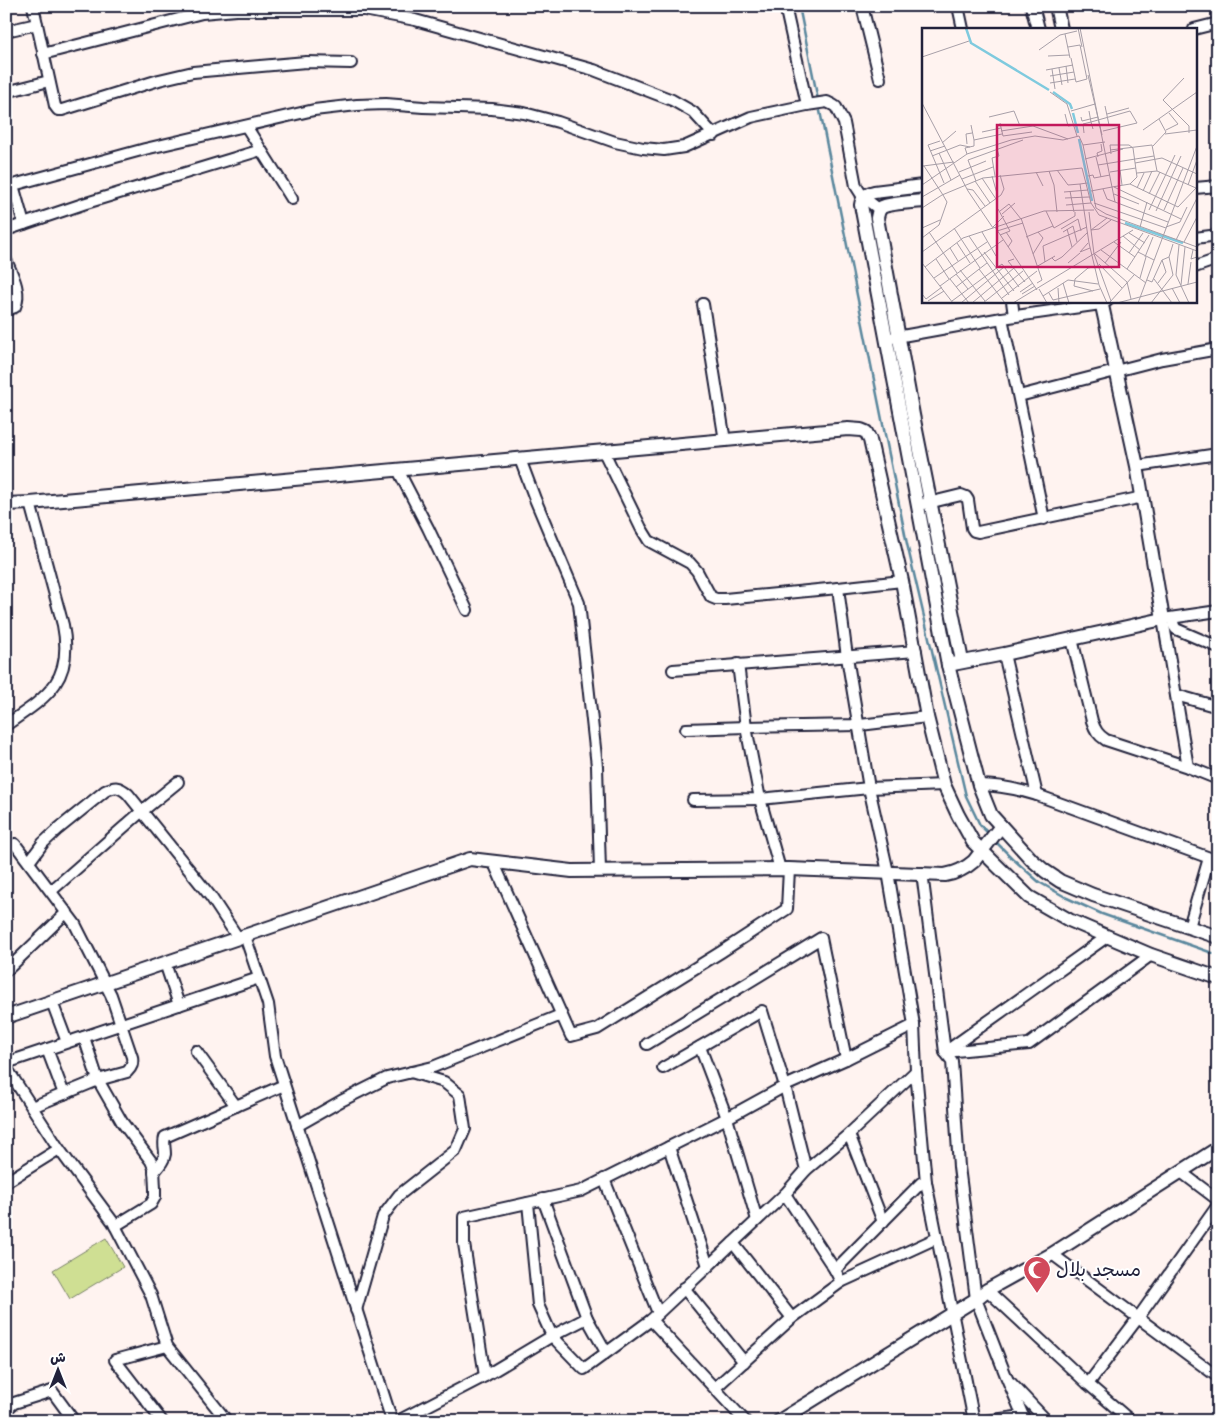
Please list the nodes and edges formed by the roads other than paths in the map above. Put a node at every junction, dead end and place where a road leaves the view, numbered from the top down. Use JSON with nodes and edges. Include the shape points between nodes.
{"nodes":[{"id":1,"x":33,"y":6,"type":"edge"},
{"id":2,"x":785,"y":6,"type":"edge"},
{"id":3,"x":862,"y":6,"type":"edge"},
{"id":4,"x":958,"y":6,"type":"edge"},
{"id":5,"x":1032,"y":6,"type":"edge"},
{"id":6,"x":1056,"y":6,"type":"edge"},
{"id":7,"x":234,"y":8,"type":"edge"},
{"id":8,"x":1218,"y":23,"type":"edge"},
{"id":9,"x":36,"y":24,"type":"junction"},
{"id":10,"x":963,"y":28,"type":"edge"},
{"id":11,"x":1038,"y":28,"type":"edge"},
{"id":12,"x":1061,"y":28,"type":"edge"},
{"id":13,"x":1196,"y":28,"type":"edge"},
{"id":14,"x":6,"y":30,"type":"edge"},
{"id":15,"x":43,"y":54,"type":"junction"},
{"id":16,"x":350,"y":63,"type":"dead end"},
{"id":17,"x":880,"y":79,"type":"dead end"},
{"id":18,"x":49,"y":82,"type":"junction"},
{"id":19,"x":6,"y":92,"type":"edge"},
{"id":20,"x":815,"y":103,"type":"junction"},
{"id":21,"x":246,"y":126,"type":"junction"},
{"id":22,"x":714,"y":135,"type":"junction"},
{"id":23,"x":261,"y":150,"type":"junction"},
{"id":24,"x":10,"y":186,"type":"edge"},
{"id":25,"x":922,"y":186,"type":"edge"},
{"id":26,"x":1218,"y":186,"type":"edge"},
{"id":27,"x":1196,"y":188,"type":"edge"},
{"id":28,"x":863,"y":197,"type":"junction"},
{"id":29,"x":292,"y":199,"type":"dead end"},
{"id":30,"x":922,"y":201,"type":"edge"},
{"id":31,"x":880,"y":210,"type":"junction"},
{"id":32,"x":24,"y":224,"type":"junction"},
{"id":33,"x":6,"y":230,"type":"edge"},
{"id":34,"x":1218,"y":235,"type":"edge"},
{"id":35,"x":1196,"y":238,"type":"edge"},
{"id":36,"x":1218,"y":259,"type":"edge"},
{"id":37,"x":6,"y":260,"type":"edge"},
{"id":38,"x":1196,"y":268,"type":"edge"},
{"id":39,"x":1012,"y":302,"type":"edge"},
{"id":40,"x":1103,"y":302,"type":"edge"},
{"id":41,"x":703,"y":304,"type":"dead end"},
{"id":42,"x":6,"y":310,"type":"edge"},
{"id":43,"x":1014,"y":316,"type":"junction"},
{"id":44,"x":1002,"y":318,"type":"junction"},
{"id":45,"x":892,"y":337,"type":"junction"},
{"id":46,"x":1218,"y":350,"type":"edge"},
{"id":47,"x":1116,"y":370,"type":"junction"},
{"id":48,"x":1018,"y":396,"type":"junction"},
{"id":49,"x":725,"y":441,"type":"junction"},
{"id":50,"x":604,"y":452,"type":"junction"},
{"id":51,"x":1218,"y":454,"type":"edge"},
{"id":52,"x":520,"y":459,"type":"junction"},
{"id":53,"x":1137,"y":466,"type":"junction"},
{"id":54,"x":398,"y":470,"type":"junction"},
{"id":55,"x":1143,"y":497,"type":"junction"},
{"id":56,"x":30,"y":503,"type":"junction"},
{"id":57,"x":6,"y":504,"type":"edge"},
{"id":58,"x":924,"y":504,"type":"junction"},
{"id":59,"x":1044,"y":519,"type":"junction"},
{"id":60,"x":902,"y":581,"type":"junction"},
{"id":61,"x":838,"y":588,"type":"junction"},
{"id":62,"x":467,"y":610,"type":"dead end"},
{"id":63,"x":1218,"y":611,"type":"edge"},
{"id":64,"x":1168,"y":618,"type":"junction"},
{"id":65,"x":1072,"y":639,"type":"junction"},
{"id":66,"x":1218,"y":647,"type":"edge"},
{"id":67,"x":916,"y":651,"type":"junction"},
{"id":68,"x":1004,"y":654,"type":"junction"},
{"id":69,"x":847,"y":657,"type":"junction"},
{"id":70,"x":962,"y":661,"type":"junction"},
{"id":71,"x":738,"y":664,"type":"junction"},
{"id":72,"x":948,"y":665,"type":"junction"},
{"id":73,"x":673,"y":670,"type":"dead end"},
{"id":74,"x":1176,"y":695,"type":"junction"},
{"id":75,"x":1218,"y":707,"type":"edge"},
{"id":76,"x":927,"y":717,"type":"junction"},
{"id":77,"x":7,"y":723,"type":"edge"},
{"id":78,"x":860,"y":725,"type":"junction"},
{"id":79,"x":746,"y":726,"type":"junction"},
{"id":80,"x":686,"y":729,"type":"dead end"},
{"id":81,"x":1188,"y":767,"type":"junction"},
{"id":82,"x":1218,"y":779,"type":"edge"},
{"id":83,"x":178,"y":782,"type":"dead end"},
{"id":84,"x":944,"y":785,"type":"junction"},
{"id":85,"x":979,"y":786,"type":"junction"},
{"id":86,"x":869,"y":788,"type":"junction"},
{"id":87,"x":1037,"y":795,"type":"junction"},
{"id":88,"x":760,"y":799,"type":"junction"},
{"id":89,"x":692,"y":800,"type":"dead end"},
{"id":90,"x":141,"y":812,"type":"junction"},
{"id":91,"x":1001,"y":826,"type":"junction"},
{"id":92,"x":15,"y":844,"type":"dead end"},
{"id":93,"x":982,"y":850,"type":"junction"},
{"id":94,"x":1214,"y":859,"type":"edge"},
{"id":95,"x":29,"y":862,"type":"junction"},
{"id":96,"x":493,"y":862,"type":"junction"},
{"id":97,"x":784,"y":869,"type":"junction"},
{"id":98,"x":600,"y":871,"type":"junction"},
{"id":99,"x":888,"y":872,"type":"junction"},
{"id":100,"x":922,"y":873,"type":"junction"},
{"id":101,"x":51,"y":891,"type":"junction"},
{"id":102,"x":67,"y":912,"type":"junction"},
{"id":103,"x":1189,"y":927,"type":"junction"},
{"id":104,"x":1108,"y":936,"type":"junction"},
{"id":105,"x":242,"y":937,"type":"junction"},
{"id":106,"x":1218,"y":937,"type":"edge"},
{"id":107,"x":1151,"y":955,"type":"junction"},
{"id":108,"x":166,"y":963,"type":"junction"},
{"id":109,"x":6,"y":971,"type":"edge"},
{"id":110,"x":259,"y":978,"type":"junction"},
{"id":111,"x":1218,"y":978,"type":"edge"},
{"id":112,"x":105,"y":983,"type":"junction"},
{"id":113,"x":52,"y":1002,"type":"junction"},
{"id":114,"x":179,"y":1005,"type":"junction"},
{"id":115,"x":561,"y":1015,"type":"junction"},
{"id":116,"x":6,"y":1017,"type":"edge"},
{"id":117,"x":121,"y":1024,"type":"junction"},
{"id":118,"x":914,"y":1025,"type":"junction"},
{"id":119,"x":84,"y":1037,"type":"junction"},
{"id":120,"x":67,"y":1042,"type":"junction"},
{"id":121,"x":647,"y":1044,"type":"dead end"},
{"id":122,"x":700,"y":1046,"type":"junction"},
{"id":123,"x":48,"y":1049,"type":"junction"},
{"id":124,"x":196,"y":1051,"type":"dead end"},
{"id":125,"x":945,"y":1052,"type":"junction"},
{"id":126,"x":846,"y":1059,"type":"junction"},
{"id":127,"x":6,"y":1063,"type":"edge"},
{"id":128,"x":6,"y":1067,"type":"edge"},
{"id":129,"x":663,"y":1068,"type":"dead end"},
{"id":130,"x":916,"y":1071,"type":"junction"},
{"id":131,"x":411,"y":1072,"type":"junction"},
{"id":132,"x":98,"y":1080,"type":"junction"},
{"id":133,"x":284,"y":1085,"type":"junction"},
{"id":134,"x":784,"y":1086,"type":"junction"},
{"id":135,"x":64,"y":1094,"type":"junction"},
{"id":136,"x":236,"y":1106,"type":"junction"},
{"id":137,"x":32,"y":1107,"type":"junction"},
{"id":138,"x":727,"y":1118,"type":"junction"},
{"id":139,"x":297,"y":1126,"type":"junction"},
{"id":140,"x":849,"y":1134,"type":"junction"},
{"id":141,"x":669,"y":1147,"type":"junction"},
{"id":142,"x":1218,"y":1148,"type":"edge"},
{"id":143,"x":59,"y":1149,"type":"junction"},
{"id":144,"x":806,"y":1170,"type":"junction"},
{"id":145,"x":154,"y":1172,"type":"junction"},
{"id":146,"x":1181,"y":1172,"type":"junction"},
{"id":147,"x":604,"y":1179,"type":"junction"},
{"id":148,"x":6,"y":1182,"type":"edge"},
{"id":149,"x":926,"y":1182,"type":"junction"},
{"id":150,"x":785,"y":1194,"type":"junction"},
{"id":151,"x":543,"y":1199,"type":"junction"},
{"id":152,"x":1218,"y":1200,"type":"edge"},
{"id":153,"x":528,"y":1203,"type":"junction"},
{"id":154,"x":1218,"y":1204,"type":"edge"},
{"id":155,"x":757,"y":1220,"type":"junction"},
{"id":156,"x":883,"y":1222,"type":"junction"},
{"id":157,"x":115,"y":1226,"type":"junction"},
{"id":158,"x":937,"y":1238,"type":"junction"},
{"id":159,"x":733,"y":1243,"type":"junction"},
{"id":160,"x":1052,"y":1254,"type":"junction"},
{"id":161,"x":708,"y":1266,"type":"junction"},
{"id":162,"x":835,"y":1270,"type":"junction"},
{"id":163,"x":841,"y":1282,"type":"junction"},
{"id":164,"x":684,"y":1288,"type":"junction"},
{"id":165,"x":987,"y":1290,"type":"junction"},
{"id":166,"x":976,"y":1299,"type":"junction"},
{"id":167,"x":356,"y":1310,"type":"junction"},
{"id":168,"x":952,"y":1314,"type":"junction"},
{"id":169,"x":654,"y":1316,"type":"junction"},
{"id":170,"x":587,"y":1318,"type":"junction"},
{"id":171,"x":792,"y":1318,"type":"junction"},
{"id":172,"x":1138,"y":1318,"type":"junction"},
{"id":173,"x":552,"y":1336,"type":"junction"},
{"id":174,"x":167,"y":1346,"type":"junction"},
{"id":175,"x":606,"y":1352,"type":"junction"},
{"id":176,"x":744,"y":1362,"type":"junction"},
{"id":177,"x":486,"y":1376,"type":"junction"},
{"id":178,"x":1006,"y":1376,"type":"junction"},
{"id":179,"x":1218,"y":1377,"type":"edge"},
{"id":180,"x":1088,"y":1384,"type":"junction"},
{"id":181,"x":715,"y":1388,"type":"junction"},
{"id":182,"x":6,"y":1410,"type":"edge"},
{"id":183,"x":1024,"y":1418,"type":"edge"},
{"id":184,"x":74,"y":1421,"type":"edge"},
{"id":185,"x":162,"y":1421,"type":"edge"},
{"id":186,"x":227,"y":1421,"type":"edge"},
{"id":187,"x":392,"y":1421,"type":"edge"},
{"id":188,"x":398,"y":1421,"type":"edge"},
{"id":189,"x":744,"y":1421,"type":"edge"},
{"id":190,"x":779,"y":1421,"type":"edge"},
{"id":191,"x":974,"y":1421,"type":"edge"},
{"id":192,"x":986,"y":1421,"type":"edge"},
{"id":193,"x":1047,"y":1421,"type":"edge"},
{"id":194,"x":1131,"y":1421,"type":"edge"}],
"edges":[{"from":1,"to":9,"type":"street"},
{"from":2,"to":20,"type":"street"},
{"from":3,"to":17,"type":"street"},
{"from":4,"to":10,"type":"street"},
{"from":5,"to":11,"type":"street"},
{"from":6,"to":12,"type":"street"},
{"from":7,"to":15,"type":"street","via":[[202,13]]},
{"from":7,"to":22,"type":"street","via":[[364,10],[415,20],[594,70],[672,100],[693,112]]},
{"from":8,"to":13,"type":"street"},
{"from":9,"to":14,"type":"street"},
{"from":9,"to":15,"type":"street"},
{"from":15,"to":18,"type":"street"},
{"from":16,"to":18,"type":"street","via":[[306,62],[193,72],[62,110],[55,106]]},
{"from":18,"to":19,"type":"street"},
{"from":20,"to":22,"type":"street","via":[[751,117]]},
{"from":20,"to":28,"type":"street","via":[[833,105],[844,123],[856,186]]},
{"from":21,"to":22,"type":"street","via":[[314,110],[386,104],[524,113],[616,142],[664,150],[684,147]]},
{"from":21,"to":23,"type":"street"},
{"from":21,"to":24,"type":"street","via":[[145,149]]},
{"from":23,"to":29,"type":"street"},
{"from":23,"to":32,"type":"street"},
{"from":24,"to":32,"type":"street"},
{"from":25,"to":28,"type":"street","via":[[874,192]]},
{"from":26,"to":27,"type":"street"},
{"from":28,"to":31,"type":"street"},
{"from":28,"to":45,"type":"street","via":[[862,211]]},
{"from":30,"to":31,"type":"street","via":[[886,206]]},
{"from":31,"to":45,"type":"street","via":[[877,218]]},
{"from":32,"to":33,"type":"street"},
{"from":34,"to":35,"type":"street"},
{"from":36,"to":38,"type":"street"},
{"from":37,"to":42,"type":"street","via":[[16,287],[17,304]]},
{"from":39,"to":43,"type":"street"},
{"from":40,"to":43,"type":"street"},
{"from":40,"to":47,"type":"street"},
{"from":41,"to":49,"type":"street"},
{"from":43,"to":44,"type":"street"},
{"from":44,"to":45,"type":"street"},
{"from":44,"to":48,"type":"street"},
{"from":45,"to":58,"type":"street"},
{"from":46,"to":47,"type":"street"},
{"from":47,"to":48,"type":"street"},
{"from":47,"to":53,"type":"street"},
{"from":48,"to":59,"type":"street"},
{"from":49,"to":50,"type":"street"},
{"from":49,"to":60,"type":"street","via":[[848,429],[866,432]]},
{"from":50,"to":52,"type":"street"},
{"from":50,"to":61,"type":"street","via":[[649,541],[690,563],[711,597],[725,599]]},
{"from":51,"to":53,"type":"street"},
{"from":52,"to":54,"type":"street"},
{"from":52,"to":98,"type":"street","via":[[580,603],[597,766]]},
{"from":53,"to":55,"type":"street"},
{"from":54,"to":56,"type":"street"},
{"from":54,"to":62,"type":"street"},
{"from":55,"to":59,"type":"street"},
{"from":55,"to":64,"type":"street"},
{"from":56,"to":57,"type":"street"},
{"from":56,"to":77,"type":"street","via":[[63,626],[66,655],[56,684],[38,703]]},
{"from":58,"to":59,"type":"street","via":[[966,496],[972,528],[978,532]]},
{"from":58,"to":70,"type":"street"},
{"from":58,"to":72,"type":"street"},
{"from":60,"to":61,"type":"street"},
{"from":60,"to":67,"type":"street"},
{"from":61,"to":69,"type":"street"},
{"from":63,"to":64,"type":"street"},
{"from":64,"to":65,"type":"street"},
{"from":64,"to":66,"type":"street","via":[[1176,629]]},
{"from":64,"to":74,"type":"street"},
{"from":65,"to":68,"type":"street"},
{"from":65,"to":81,"type":"street","via":[[1098,735]]},
{"from":67,"to":69,"type":"street"},
{"from":67,"to":76,"type":"street"},
{"from":68,"to":70,"type":"street"},
{"from":68,"to":87,"type":"street"},
{"from":69,"to":71,"type":"street"},
{"from":69,"to":78,"type":"street"},
{"from":70,"to":72,"type":"street"},
{"from":71,"to":73,"type":"street"},
{"from":71,"to":79,"type":"street"},
{"from":72,"to":85,"type":"street"},
{"from":74,"to":75,"type":"street"},
{"from":74,"to":81,"type":"street"},
{"from":76,"to":78,"type":"street"},
{"from":76,"to":84,"type":"street"},
{"from":78,"to":79,"type":"street"},
{"from":78,"to":86,"type":"street"},
{"from":79,"to":80,"type":"street"},
{"from":79,"to":88,"type":"street"},
{"from":81,"to":82,"type":"street"},
{"from":83,"to":90,"type":"street"},
{"from":84,"to":86,"type":"street"},
{"from":84,"to":93,"type":"street","via":[[973,842]]},
{"from":85,"to":87,"type":"street","via":[[1014,788]]},
{"from":85,"to":91,"type":"street","via":[[992,815]]},
{"from":86,"to":88,"type":"street"},
{"from":86,"to":99,"type":"street"},
{"from":87,"to":94,"type":"street"},
{"from":88,"to":89,"type":"street"},
{"from":88,"to":97,"type":"street"},
{"from":90,"to":95,"type":"street","via":[[128,794],[114,786],[58,829]]},
{"from":90,"to":101,"type":"street"},
{"from":90,"to":105,"type":"street"},
{"from":91,"to":93,"type":"street"},
{"from":91,"to":103,"type":"street","via":[[1032,860],[1060,881]]},
{"from":92,"to":95,"type":"street"},
{"from":93,"to":100,"type":"street","via":[[969,866],[955,873]]},
{"from":93,"to":104,"type":"street","via":[[1029,897],[1069,920]]},
{"from":94,"to":103,"type":"street"},
{"from":95,"to":101,"type":"street"},
{"from":96,"to":98,"type":"street"},
{"from":96,"to":105,"type":"street","via":[[470,859]]},
{"from":96,"to":115,"type":"street"},
{"from":97,"to":98,"type":"street"},
{"from":97,"to":99,"type":"street"},
{"from":97,"to":115,"type":"street","via":[[787,909],[597,1030],[571,1036]]},
{"from":99,"to":100,"type":"street"},
{"from":99,"to":118,"type":"street"},
{"from":100,"to":125,"type":"street"},
{"from":101,"to":102,"type":"street"},
{"from":102,"to":109,"type":"street"},
{"from":102,"to":112,"type":"street"},
{"from":103,"to":106,"type":"street"},
{"from":104,"to":107,"type":"street"},
{"from":104,"to":125,"type":"street"},
{"from":105,"to":108,"type":"street"},
{"from":105,"to":110,"type":"street"},
{"from":107,"to":111,"type":"street"},
{"from":107,"to":125,"type":"street","via":[[1029,1044]]},
{"from":108,"to":112,"type":"street"},
{"from":108,"to":114,"type":"street"},
{"from":110,"to":114,"type":"street"},
{"from":110,"to":133,"type":"street","via":[[268,1004],[275,1056]]},
{"from":112,"to":113,"type":"street"},
{"from":112,"to":117,"type":"street"},
{"from":113,"to":116,"type":"street"},
{"from":113,"to":120,"type":"street"},
{"from":114,"to":117,"type":"street"},
{"from":115,"to":131,"type":"street","via":[[432,1067]]},
{"from":117,"to":119,"type":"street"},
{"from":117,"to":132,"type":"street","via":[[132,1064],[127,1072]]},
{"from":118,"to":126,"type":"street"},
{"from":118,"to":130,"type":"street"},
{"from":119,"to":120,"type":"street"},
{"from":119,"to":132,"type":"street"},
{"from":120,"to":123,"type":"street"},
{"from":121,"to":126,"type":"street","via":[[821,938]]},
{"from":122,"to":129,"type":"street"},
{"from":122,"to":134,"type":"street","via":[[762,1011]]},
{"from":122,"to":138,"type":"street"},
{"from":123,"to":127,"type":"street"},
{"from":123,"to":135,"type":"street"},
{"from":124,"to":136,"type":"street"},
{"from":125,"to":166,"type":"street","via":[[952,1061],[959,1167]]},
{"from":126,"to":134,"type":"street"},
{"from":128,"to":137,"type":"street"},
{"from":130,"to":140,"type":"street"},
{"from":130,"to":149,"type":"street"},
{"from":131,"to":139,"type":"street","via":[[387,1078]]},
{"from":131,"to":167,"type":"street","via":[[444,1082],[460,1095],[465,1129],[456,1150],[400,1194],[383,1216]]},
{"from":132,"to":135,"type":"street"},
{"from":132,"to":145,"type":"street","via":[[122,1122],[151,1161]]},
{"from":133,"to":136,"type":"street"},
{"from":133,"to":139,"type":"street"},
{"from":134,"to":138,"type":"street"},
{"from":134,"to":144,"type":"street"},
{"from":135,"to":137,"type":"street"},
{"from":136,"to":145,"type":"street","via":[[165,1137],[165,1154]]},
{"from":137,"to":143,"type":"street"},
{"from":138,"to":141,"type":"street"},
{"from":138,"to":155,"type":"street"},
{"from":139,"to":167,"type":"street"},
{"from":140,"to":144,"type":"street"},
{"from":140,"to":156,"type":"street"},
{"from":141,"to":147,"type":"street"},
{"from":141,"to":161,"type":"street"},
{"from":142,"to":146,"type":"street"},
{"from":143,"to":148,"type":"street"},
{"from":143,"to":157,"type":"street"},
{"from":144,"to":150,"type":"street"},
{"from":145,"to":157,"type":"street","via":[[155,1197],[151,1204]]},
{"from":146,"to":152,"type":"street"},
{"from":146,"to":160,"type":"street"},
{"from":147,"to":151,"type":"street","via":[[581,1190]]},
{"from":147,"to":169,"type":"street"},
{"from":149,"to":156,"type":"street","via":[[921,1183]]},
{"from":149,"to":158,"type":"street"},
{"from":150,"to":155,"type":"street"},
{"from":150,"to":162,"type":"street"},
{"from":151,"to":153,"type":"street"},
{"from":151,"to":170,"type":"street"},
{"from":153,"to":173,"type":"street","via":[[538,1305]]},
{"from":153,"to":177,"type":"street","via":[[464,1217],[464,1244]]},
{"from":154,"to":172,"type":"street"},
{"from":155,"to":159,"type":"street"},
{"from":156,"to":162,"type":"street"},
{"from":157,"to":174,"type":"street","via":[[151,1295]]},
{"from":158,"to":163,"type":"street"},
{"from":158,"to":168,"type":"street"},
{"from":159,"to":161,"type":"street"},
{"from":159,"to":171,"type":"street"},
{"from":160,"to":165,"type":"street"},
{"from":160,"to":172,"type":"street"},
{"from":161,"to":164,"type":"street"},
{"from":162,"to":163,"type":"street"},
{"from":163,"to":171,"type":"street"},
{"from":164,"to":169,"type":"street"},
{"from":164,"to":176,"type":"street"},
{"from":165,"to":166,"type":"street"},
{"from":165,"to":180,"type":"street"},
{"from":166,"to":168,"type":"street"},
{"from":166,"to":178,"type":"street"},
{"from":167,"to":187,"type":"street"},
{"from":168,"to":190,"type":"street"},
{"from":168,"to":191,"type":"street"},
{"from":169,"to":175,"type":"street"},
{"from":169,"to":181,"type":"street"},
{"from":170,"to":173,"type":"street"},
{"from":170,"to":175,"type":"street"},
{"from":171,"to":176,"type":"street"},
{"from":172,"to":179,"type":"street"},
{"from":172,"to":180,"type":"street"},
{"from":173,"to":175,"type":"street","via":[[584,1368]]},
{"from":173,"to":177,"type":"street"},
{"from":174,"to":185,"type":"street","via":[[115,1360]]},
{"from":174,"to":186,"type":"street"},
{"from":176,"to":181,"type":"street"},
{"from":177,"to":188,"type":"street"},
{"from":178,"to":183,"type":"street"},
{"from":178,"to":193,"type":"street"},
{"from":180,"to":194,"type":"street"},
{"from":181,"to":189,"type":"street"},
{"from":182,"to":184,"type":"street","via":[[14,1403],[52,1391]]},
{"from":183,"to":192,"type":"street"}]}
